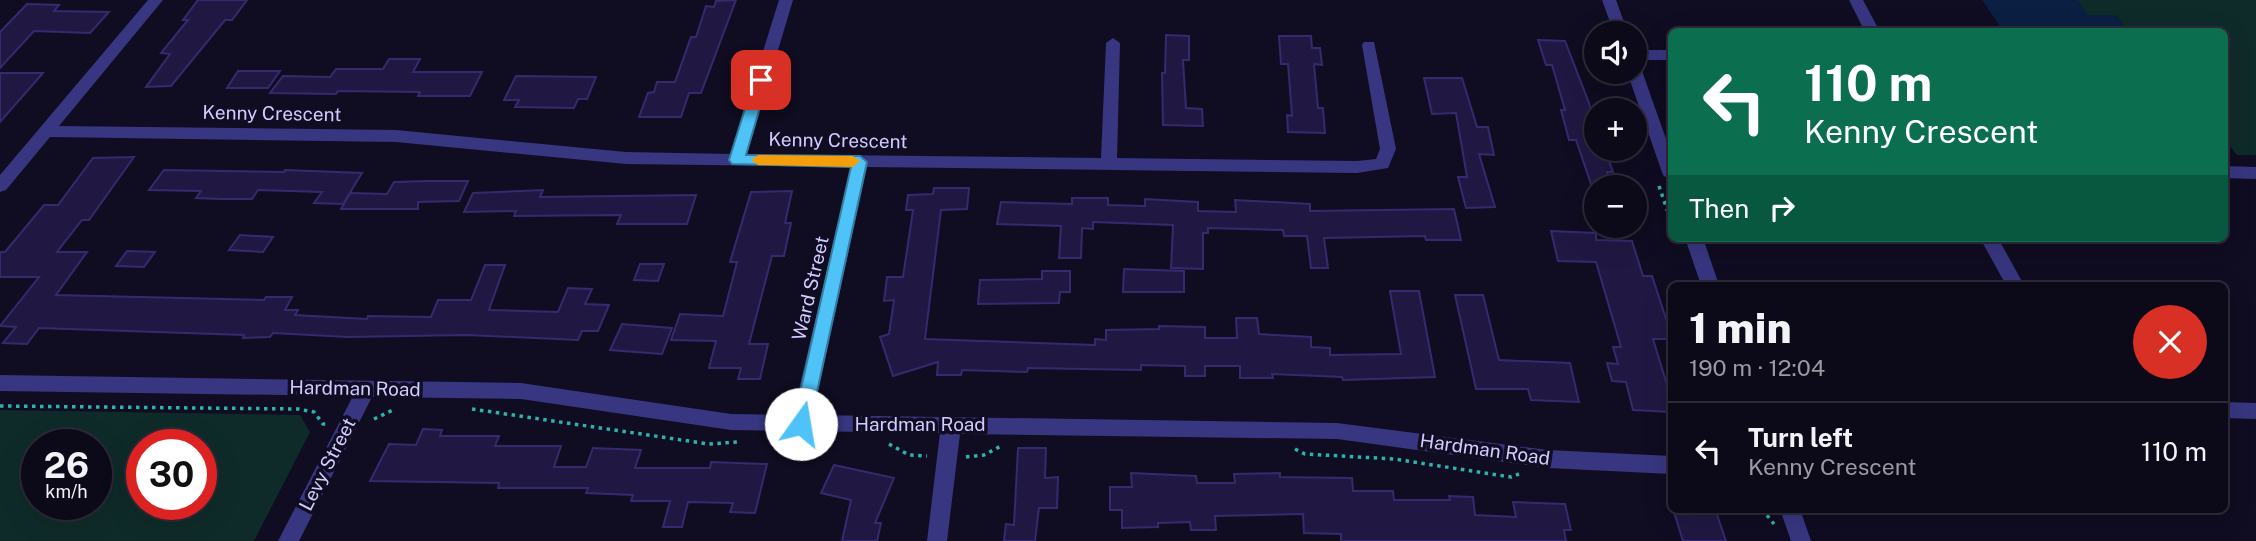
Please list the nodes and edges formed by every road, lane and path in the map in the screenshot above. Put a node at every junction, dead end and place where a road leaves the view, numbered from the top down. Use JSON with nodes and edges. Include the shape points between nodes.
{"nodes":[{"id":1,"x":156,"y":0,"type":"edge"},
{"id":2,"x":786,"y":0,"type":"edge"},
{"id":3,"x":1609,"y":0,"type":"edge"},
{"id":4,"x":1856,"y":0,"type":"edge"},
{"id":5,"x":1617,"y":21,"type":"edge"},
{"id":6,"x":1871,"y":28,"type":"edge"},
{"id":7,"x":1113,"y":43,"type":"dead end"},
{"id":8,"x":1369,"y":45,"type":"dead end"},
{"id":9,"x":1647,"y":55,"type":"edge"},
{"id":10,"x":1668,"y":55,"type":"edge"},
{"id":11,"x":1639,"y":84,"type":"edge"},
{"id":12,"x":46,"y":131,"type":"junction"},
{"id":13,"x":737,"y":160,"type":"junction"},
{"id":14,"x":860,"y":162,"type":"junction"},
{"id":15,"x":1109,"y":165,"type":"junction"},
{"id":16,"x":1668,"y":167,"type":"edge"},
{"id":17,"x":2228,"y":172,"type":"edge"},
{"id":18,"x":2256,"y":173,"type":"edge"},
{"id":19,"x":1,"y":184,"type":"edge"},
{"id":20,"x":1695,"y":242,"type":"edge"},
{"id":21,"x":1991,"y":242,"type":"edge"},
{"id":22,"x":1709,"y":282,"type":"edge"},
{"id":23,"x":2013,"y":282,"type":"edge"},
{"id":24,"x":0,"y":383,"type":"edge"},
{"id":25,"x":367,"y":387,"type":"junction"},
{"id":26,"x":0,"y":407,"type":"edge"},
{"id":27,"x":2228,"y":410,"type":"edge"},
{"id":28,"x":2256,"y":411,"type":"edge"},
{"id":29,"x":331,"y":424,"type":"dead end"},
{"id":30,"x":801,"y":424,"type":"junction"},
{"id":31,"x":951,"y":424,"type":"junction"},
{"id":32,"x":1010,"y":442,"type":"dead end"},
{"id":33,"x":1282,"y":448,"type":"dead end"},
{"id":34,"x":964,"y":457,"type":"dead end"},
{"id":35,"x":1668,"y":465,"type":"edge"},
{"id":36,"x":1527,"y":474,"type":"dead end"},
{"id":37,"x":1791,"y":513,"type":"edge"},
{"id":38,"x":288,"y":541,"type":"edge"},
{"id":39,"x":937,"y":541,"type":"edge"},
{"id":40,"x":1801,"y":541,"type":"edge"}],
"edges":[{"from":1,"to":12,"type":"street"},
{"from":2,"to":13,"type":"street"},
{"from":3,"to":5,"type":"street"},
{"from":4,"to":6,"type":"street"},
{"from":7,"to":15,"type":"street"},
{"from":8,"to":15,"type":"street","name":"Kenny Crescent","via":[[1388,149],[1382,164]]},
{"from":9,"to":10,"type":"street"},
{"from":11,"to":16,"type":"street"},
{"from":12,"to":13,"type":"street","name":"Kenny Crescent","via":[[396,136],[592,156]]},
{"from":12,"to":19,"type":"street"},
{"from":13,"to":14,"type":"street","name":"Kenny Crescent"},
{"from":14,"to":15,"type":"street","name":"Kenny Crescent"},
{"from":14,"to":30,"type":"street","name":"Ward Street"},
{"from":17,"to":18,"type":"street"},
{"from":20,"to":22,"type":"street"},
{"from":21,"to":23,"type":"street"},
{"from":24,"to":25,"type":"street","name":"Hardman Road"},
{"from":25,"to":30,"type":"street","name":"Hardman Road","via":[[521,391],[732,422]]},
{"from":25,"to":38,"type":"street","name":"Levy Street"},
{"from":26,"to":29,"type":"path","via":[[298,408],[316,413],[323,425]]},
{"from":27,"to":28,"type":"street"},
{"from":30,"to":31,"type":"street","name":"Hardman Road"},
{"from":31,"to":35,"type":"street","name":"Hardman Road","via":[[1338,431],[1530,457]]},
{"from":31,"to":39,"type":"street"},
{"from":32,"to":34,"type":"path","via":[[984,455]]},
{"from":33,"to":36,"type":"path","via":[[1511,477]]},
{"from":37,"to":40,"type":"street"}]}
